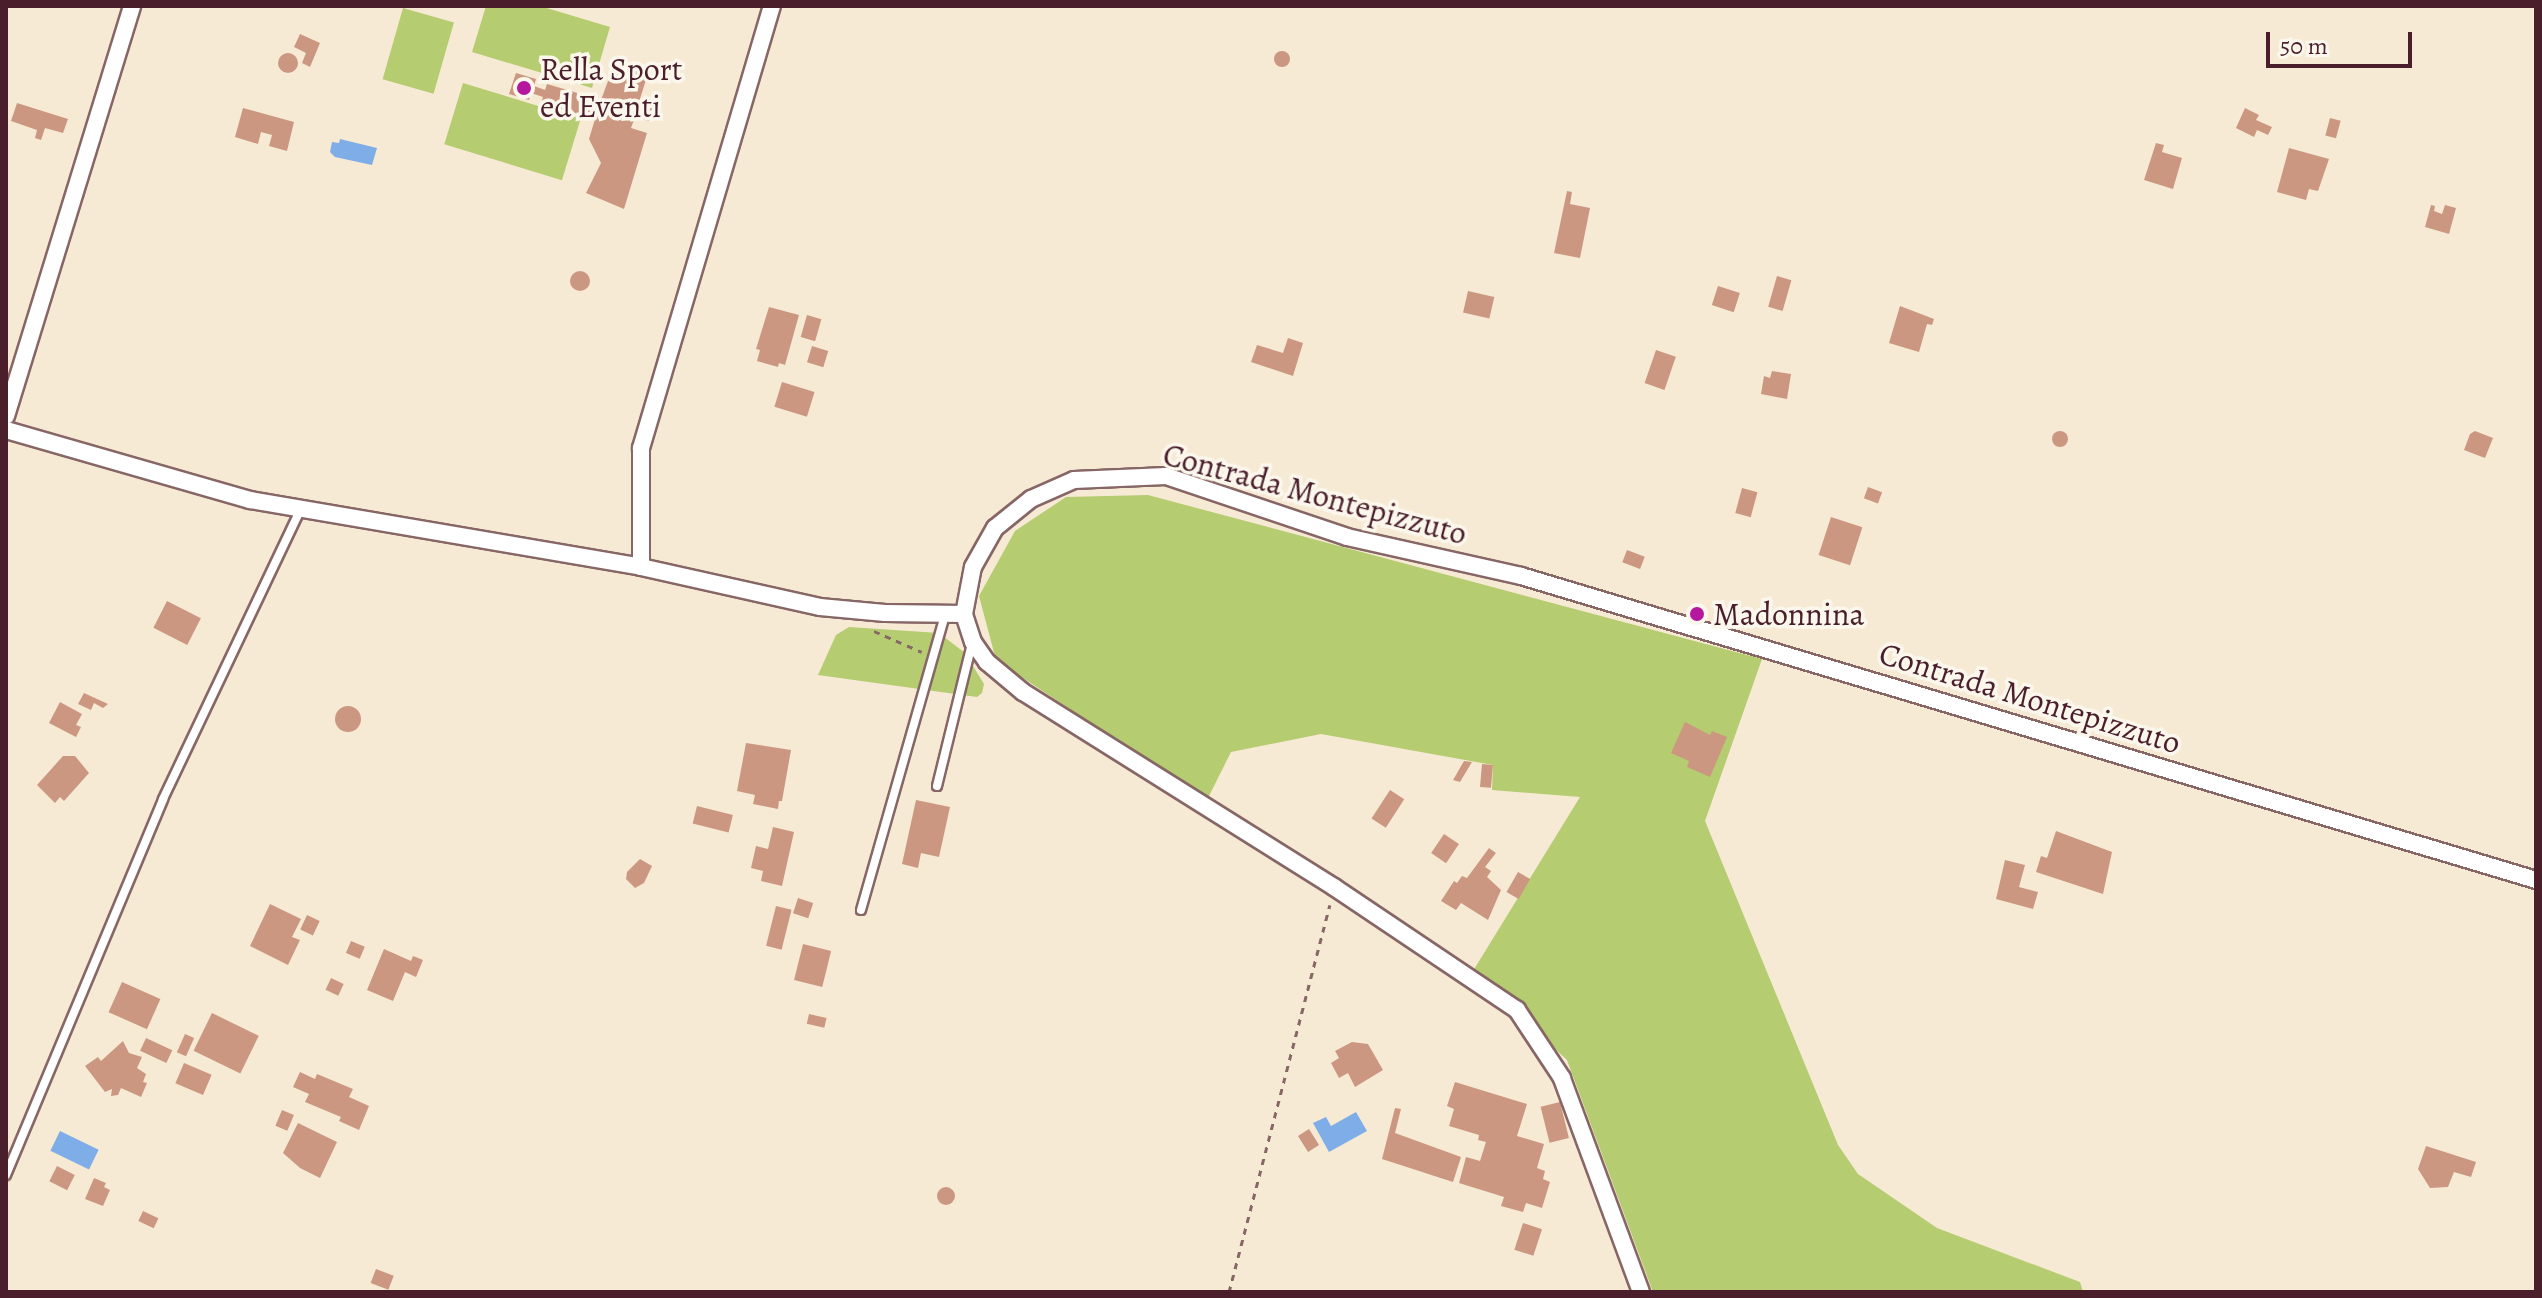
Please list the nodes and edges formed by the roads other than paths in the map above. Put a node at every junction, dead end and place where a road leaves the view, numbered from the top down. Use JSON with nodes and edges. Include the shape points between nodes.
{"nodes":[{"id":1,"x":132,"y":6,"type":"edge"},
{"id":2,"x":772,"y":6,"type":"edge"},
{"id":3,"x":6,"y":416,"type":"edge"},
{"id":4,"x":6,"y":430,"type":"edge"},
{"id":5,"x":301,"y":508,"type":"junction"},
{"id":6,"x":641,"y":567,"type":"junction"},
{"id":7,"x":945,"y":614,"type":"junction"},
{"id":8,"x":964,"y":614,"type":"junction"},
{"id":9,"x":973,"y":642,"type":"junction"},
{"id":10,"x":937,"y":786,"type":"dead end"},
{"id":11,"x":2536,"y":880,"type":"edge"},
{"id":12,"x":861,"y":910,"type":"dead end"},
{"id":13,"x":6,"y":1175,"type":"edge"},
{"id":14,"x":1641,"y":1292,"type":"edge"}],
"edges":[{"from":1,"to":3,"type":"street"},
{"from":2,"to":6,"type":"street","via":[[641,448]]},
{"from":4,"to":5,"type":"street","via":[[250,500]]},
{"from":5,"to":6,"type":"street"},
{"from":5,"to":13,"type":"lane","via":[[163,799]]},
{"from":6,"to":7,"type":"street","via":[[842,609]]},
{"from":7,"to":8,"type":"street"},
{"from":7,"to":12,"type":"lane"},
{"from":8,"to":9,"type":"street","name":"Contrada Montepizzuto"},
{"from":8,"to":11,"type":"street","name":"Contrada Montepizzuto","via":[[973,567],[995,528],[1031,499],[1074,480],[1166,476],[1347,537],[1521,576]]},
{"from":9,"to":10,"type":"lane"},
{"from":9,"to":14,"type":"street","name":"Contrada Montepizzuto","via":[[987,662],[1023,692],[1334,887],[1517,1010],[1562,1078]]}]}
